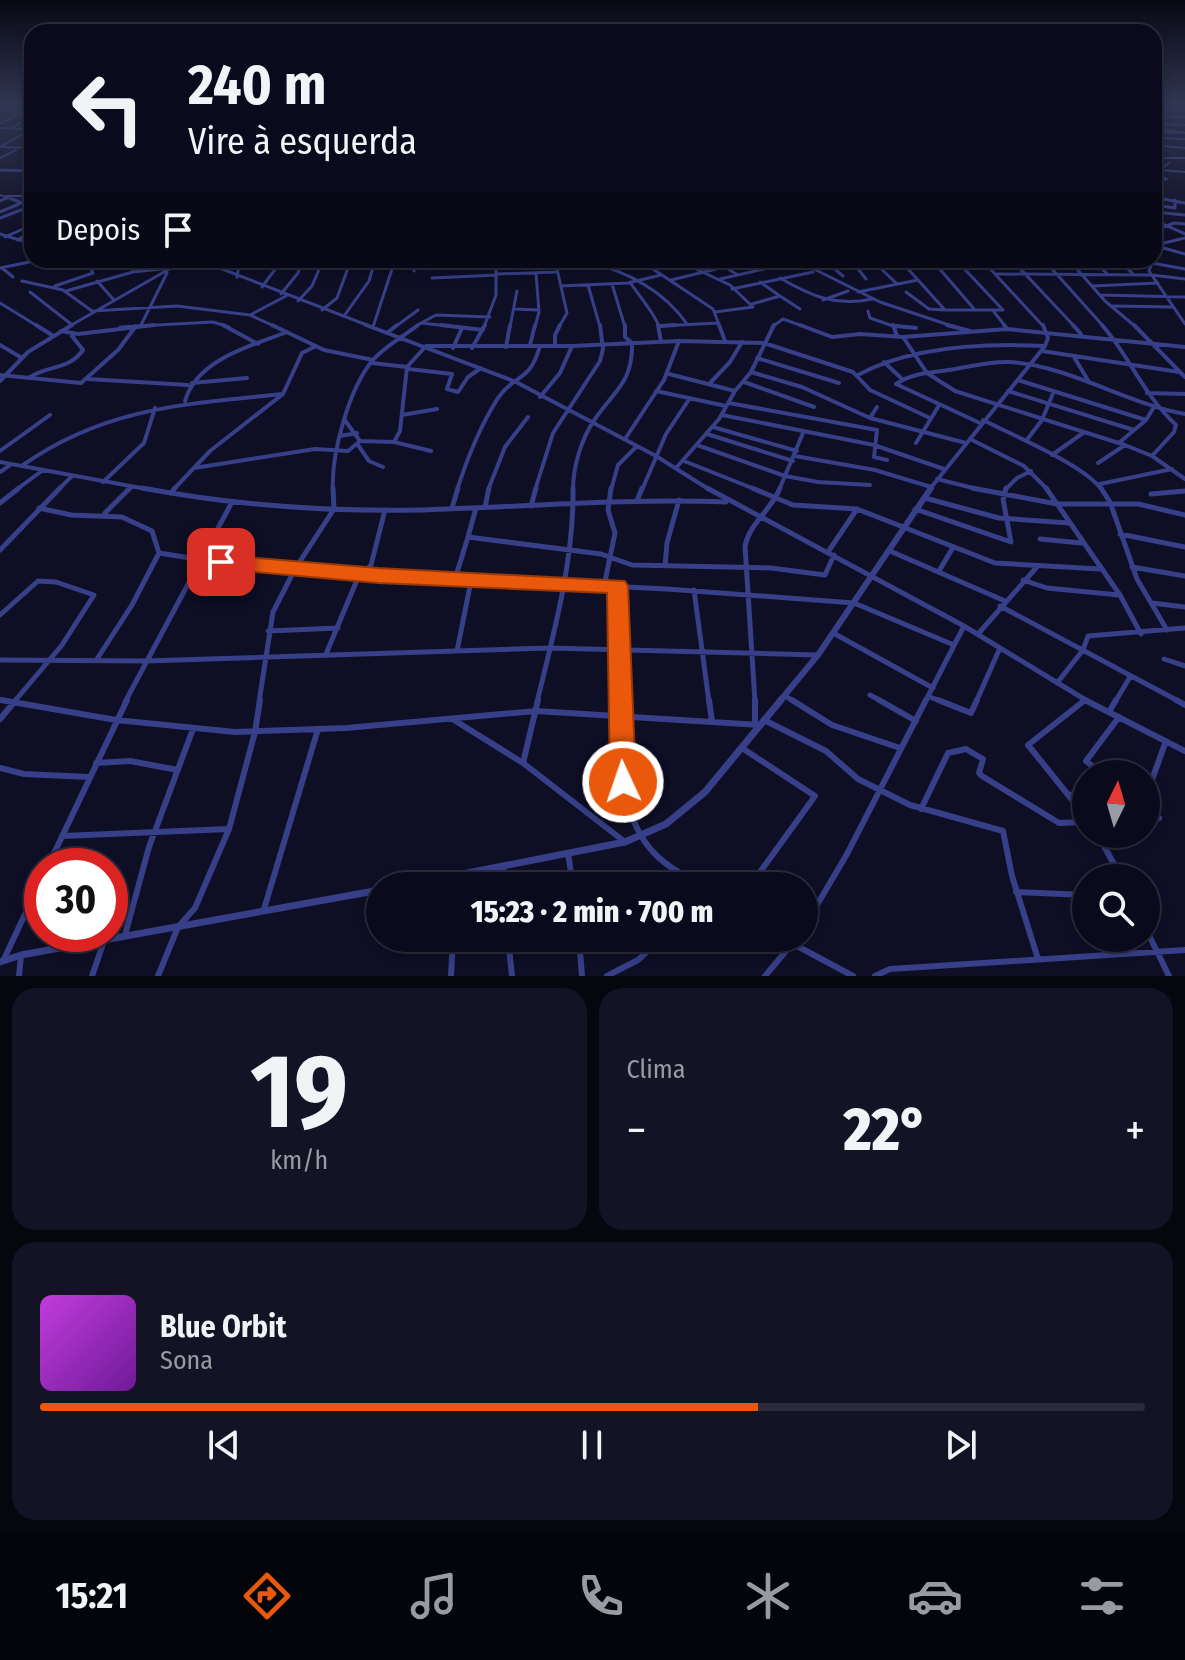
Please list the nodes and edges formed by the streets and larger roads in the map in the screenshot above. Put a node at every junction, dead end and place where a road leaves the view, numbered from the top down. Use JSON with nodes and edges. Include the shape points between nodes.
{"nodes":[{"id":1,"x":20,"y":149,"type":"edge"},
{"id":2,"x":1185,"y":156,"type":"edge"},
{"id":3,"x":1179,"y":157,"type":"junction"},
{"id":4,"x":0,"y":158,"type":"edge"},
{"id":5,"x":1162,"y":158,"type":"edge"},
{"id":6,"x":1169,"y":163,"type":"dead end"},
{"id":7,"x":1185,"y":164,"type":"edge"},
{"id":8,"x":1162,"y":168,"type":"edge"},
{"id":9,"x":0,"y":170,"type":"edge"},
{"id":10,"x":24,"y":171,"type":"edge"},
{"id":11,"x":1162,"y":171,"type":"edge"},
{"id":12,"x":1185,"y":172,"type":"edge"},
{"id":13,"x":24,"y":196,"type":"edge"},
{"id":14,"x":4,"y":197,"type":"edge"},
{"id":15,"x":1162,"y":199,"type":"edge"},
{"id":16,"x":1175,"y":200,"type":"junction"},
{"id":17,"x":0,"y":201,"type":"edge"},
{"id":18,"x":22,"y":203,"type":"joint"},
{"id":19,"x":1185,"y":203,"type":"edge"},
{"id":20,"x":1162,"y":206,"type":"edge"},
{"id":21,"x":1175,"y":208,"type":"junction"},
{"id":22,"x":24,"y":209,"type":"edge"},
{"id":23,"x":1185,"y":209,"type":"edge"},
{"id":24,"x":0,"y":212,"type":"edge"},
{"id":25,"x":1162,"y":212,"type":"edge"},
{"id":26,"x":1173,"y":213,"type":"junction"},
{"id":27,"x":1185,"y":215,"type":"edge"},
{"id":28,"x":0,"y":218,"type":"edge"},
{"id":29,"x":1162,"y":223,"type":"edge"},
{"id":30,"x":1174,"y":223,"type":"junction"},
{"id":31,"x":1185,"y":224,"type":"edge"},
{"id":32,"x":1168,"y":226,"type":"junction"},
{"id":33,"x":1162,"y":228,"type":"edge"},
{"id":34,"x":24,"y":229,"type":"edge"},
{"id":35,"x":0,"y":234,"type":"edge"},
{"id":36,"x":1185,"y":236,"type":"edge"},
{"id":37,"x":5,"y":237,"type":"junction"},
{"id":38,"x":24,"y":238,"type":"edge"},
{"id":39,"x":17,"y":240,"type":"junction"},
{"id":40,"x":23,"y":242,"type":"edge"},
{"id":41,"x":1164,"y":243,"type":"edge"},
{"id":42,"x":1162,"y":248,"type":"edge"},
{"id":43,"x":1185,"y":254,"type":"edge"},
{"id":44,"x":24,"y":263,"type":"edge"},
{"id":45,"x":1162,"y":263,"type":"edge"},
{"id":46,"x":1,"y":268,"type":"edge"},
{"id":47,"x":91,"y":268,"type":"edge"},
{"id":48,"x":133,"y":268,"type":"edge"},
{"id":49,"x":217,"y":268,"type":"edge"},
{"id":50,"x":239,"y":268,"type":"edge"},
{"id":51,"x":276,"y":268,"type":"edge"},
{"id":52,"x":299,"y":268,"type":"edge"},
{"id":53,"x":320,"y":268,"type":"edge"},
{"id":54,"x":348,"y":268,"type":"edge"},
{"id":55,"x":373,"y":268,"type":"edge"},
{"id":56,"x":392,"y":268,"type":"edge"},
{"id":57,"x":414,"y":268,"type":"edge"},
{"id":58,"x":498,"y":268,"type":"edge"},
{"id":59,"x":556,"y":268,"type":"edge"},
{"id":60,"x":603,"y":268,"type":"edge"},
{"id":61,"x":651,"y":268,"type":"edge"},
{"id":62,"x":698,"y":268,"type":"edge"},
{"id":63,"x":719,"y":268,"type":"edge"},
{"id":64,"x":726,"y":268,"type":"edge"},
{"id":65,"x":766,"y":268,"type":"edge"},
{"id":66,"x":810,"y":268,"type":"edge"},
{"id":67,"x":834,"y":268,"type":"edge"},
{"id":68,"x":857,"y":268,"type":"edge"},
{"id":69,"x":880,"y":268,"type":"edge"},
{"id":70,"x":908,"y":268,"type":"edge"},
{"id":71,"x":939,"y":268,"type":"edge"},
{"id":72,"x":964,"y":268,"type":"edge"},
{"id":73,"x":991,"y":268,"type":"edge"},
{"id":74,"x":1020,"y":268,"type":"edge"},
{"id":75,"x":1051,"y":268,"type":"edge"},
{"id":76,"x":1076,"y":268,"type":"edge"},
{"id":77,"x":1101,"y":268,"type":"edge"},
{"id":78,"x":1127,"y":268,"type":"edge"},
{"id":79,"x":1149,"y":268,"type":"edge"},
{"id":80,"x":170,"y":269,"type":"junction"},
{"id":81,"x":1185,"y":269,"type":"edge"},
{"id":82,"x":414,"y":271,"type":"dead end"},
{"id":83,"x":705,"y":271,"type":"junction"},
{"id":84,"x":133,"y":272,"type":"junction"},
{"id":85,"x":556,"y":272,"type":"junction"},
{"id":86,"x":816,"y":272,"type":"junction"},
{"id":87,"x":536,"y":273,"type":"junction"},
{"id":88,"x":497,"y":274,"type":"junction"},
{"id":89,"x":997,"y":274,"type":"junction"},
{"id":90,"x":1026,"y":274,"type":"junction"},
{"id":91,"x":1056,"y":274,"type":"junction"},
{"id":92,"x":1082,"y":274,"type":"junction"},
{"id":93,"x":661,"y":275,"type":"junction"},
{"id":94,"x":738,"y":275,"type":"junction"},
{"id":95,"x":1108,"y":275,"type":"junction"},
{"id":96,"x":1134,"y":275,"type":"junction"},
{"id":97,"x":1152,"y":275,"type":"junction"},
{"id":98,"x":843,"y":276,"type":"dead end"},
{"id":99,"x":13,"y":277,"type":"dead end"},
{"id":100,"x":237,"y":277,"type":"junction"},
{"id":101,"x":432,"y":278,"type":"dead end"},
{"id":102,"x":780,"y":278,"type":"junction"},
{"id":103,"x":866,"y":279,"type":"dead end"},
{"id":104,"x":1185,"y":279,"type":"edge"},
{"id":105,"x":718,"y":280,"type":"junction"},
{"id":106,"x":918,"y":280,"type":"junction"},
{"id":107,"x":22,"y":281,"type":"dead end"},
{"id":108,"x":97,"y":281,"type":"junction"},
{"id":109,"x":638,"y":281,"type":"junction"},
{"id":110,"x":668,"y":281,"type":"junction"},
{"id":111,"x":630,"y":282,"type":"junction"},
{"id":112,"x":760,"y":282,"type":"junction"},
{"id":113,"x":896,"y":283,"type":"junction"},
{"id":114,"x":1159,"y":283,"type":"junction"},
{"id":115,"x":612,"y":284,"type":"junction"},
{"id":116,"x":588,"y":285,"type":"junction"},
{"id":117,"x":561,"y":286,"type":"junction"},
{"id":118,"x":1093,"y":286,"type":"junction"},
{"id":119,"x":53,"y":287,"type":"junction"},
{"id":120,"x":262,"y":287,"type":"junction"},
{"id":121,"x":732,"y":289,"type":"junction"},
{"id":122,"x":851,"y":290,"type":"junction"},
{"id":123,"x":65,"y":291,"type":"junction"},
{"id":124,"x":517,"y":291,"type":"dead end"},
{"id":125,"x":30,"y":292,"type":"dead end"},
{"id":126,"x":856,"y":292,"type":"junction"},
{"id":127,"x":906,"y":292,"type":"dead end"},
{"id":128,"x":284,"y":295,"type":"junction"},
{"id":129,"x":1100,"y":295,"type":"junction"},
{"id":130,"x":1169,"y":295,"type":"junction"},
{"id":131,"x":780,"y":296,"type":"junction"},
{"id":132,"x":1185,"y":297,"type":"edge"},
{"id":133,"x":874,"y":299,"type":"junction"},
{"id":134,"x":114,"y":300,"type":"junction"},
{"id":135,"x":298,"y":301,"type":"junction"},
{"id":136,"x":821,"y":301,"type":"junction"},
{"id":137,"x":0,"y":303,"type":"edge"},
{"id":138,"x":752,"y":304,"type":"junction"},
{"id":139,"x":1110,"y":306,"type":"junction"},
{"id":140,"x":150,"y":307,"type":"junction"},
{"id":141,"x":1173,"y":307,"type":"junction"},
{"id":142,"x":515,"y":309,"type":"junction"},
{"id":143,"x":800,"y":309,"type":"dead end"},
{"id":144,"x":322,"y":310,"type":"junction"},
{"id":145,"x":418,"y":310,"type":"dead end"},
{"id":146,"x":538,"y":310,"type":"junction"},
{"id":147,"x":945,"y":310,"type":"junction"},
{"id":148,"x":92,"y":311,"type":"junction"},
{"id":149,"x":868,"y":311,"type":"dead end"},
{"id":150,"x":976,"y":311,"type":"junction"},
{"id":151,"x":993,"y":311,"type":"junction"},
{"id":152,"x":714,"y":312,"type":"junction"},
{"id":153,"x":250,"y":315,"type":"junction"},
{"id":154,"x":1182,"y":316,"type":"edge"},
{"id":155,"x":343,"y":317,"type":"junction"},
{"id":156,"x":490,"y":317,"type":"junction"},
{"id":157,"x":421,"y":323,"type":"junction"},
{"id":158,"x":718,"y":323,"type":"junction"},
{"id":159,"x":71,"y":324,"type":"junction"},
{"id":160,"x":687,"y":324,"type":"junction"},
{"id":161,"x":1185,"y":324,"type":"edge"},
{"id":162,"x":138,"y":326,"type":"junction"},
{"id":163,"x":659,"y":326,"type":"junction"},
{"id":164,"x":896,"y":326,"type":"junction"},
{"id":165,"x":463,"y":327,"type":"junction"},
{"id":166,"x":373,"y":328,"type":"junction"},
{"id":167,"x":916,"y":328,"type":"dead end"},
{"id":168,"x":1007,"y":329,"type":"junction"},
{"id":169,"x":483,"y":330,"type":"junction"},
{"id":170,"x":61,"y":331,"type":"junction"},
{"id":171,"x":287,"y":332,"type":"junction"},
{"id":172,"x":976,"y":332,"type":"junction"},
{"id":173,"x":1048,"y":332,"type":"junction"},
{"id":174,"x":387,"y":333,"type":"junction"},
{"id":175,"x":71,"y":334,"type":"junction"},
{"id":176,"x":53,"y":336,"type":"junction"},
{"id":177,"x":897,"y":336,"type":"junction"},
{"id":178,"x":1083,"y":336,"type":"junction"},
{"id":179,"x":399,"y":337,"type":"junction"},
{"id":180,"x":903,"y":337,"type":"junction"},
{"id":181,"x":1115,"y":340,"type":"junction"},
{"id":182,"x":679,"y":341,"type":"junction"},
{"id":183,"x":725,"y":341,"type":"junction"},
{"id":184,"x":661,"y":342,"type":"junction"},
{"id":185,"x":742,"y":342,"type":"junction"},
{"id":186,"x":632,"y":343,"type":"junction"},
{"id":187,"x":764,"y":343,"type":"junction"},
{"id":188,"x":258,"y":344,"type":"junction"},
{"id":189,"x":603,"y":344,"type":"junction"},
{"id":190,"x":1153,"y":344,"type":"junction"},
{"id":191,"x":0,"y":345,"type":"edge"},
{"id":192,"x":316,"y":346,"type":"junction"},
{"id":193,"x":426,"y":346,"type":"junction"},
{"id":194,"x":530,"y":346,"type":"junction"},
{"id":195,"x":540,"y":346,"type":"junction"},
{"id":196,"x":555,"y":346,"type":"junction"},
{"id":197,"x":572,"y":346,"type":"junction"},
{"id":198,"x":506,"y":347,"type":"junction"},
{"id":199,"x":1185,"y":347,"type":"edge"},
{"id":200,"x":453,"y":348,"type":"junction"},
{"id":201,"x":472,"y":348,"type":"junction"},
{"id":202,"x":1043,"y":349,"type":"junction"},
{"id":203,"x":913,"y":357,"type":"junction"},
{"id":204,"x":1074,"y":357,"type":"junction"},
{"id":205,"x":22,"y":358,"type":"junction"},
{"id":206,"x":757,"y":358,"type":"junction"},
{"id":207,"x":372,"y":361,"type":"junction"},
{"id":208,"x":884,"y":362,"type":"junction"},
{"id":209,"x":1128,"y":365,"type":"junction"},
{"id":210,"x":1029,"y":366,"type":"junction"},
{"id":211,"x":408,"y":368,"type":"junction"},
{"id":212,"x":482,"y":368,"type":"junction"},
{"id":213,"x":751,"y":372,"type":"junction"},
{"id":214,"x":927,"y":373,"type":"junction"},
{"id":215,"x":669,"y":374,"type":"junction"},
{"id":216,"x":1183,"y":374,"type":"edge"},
{"id":217,"x":858,"y":375,"type":"junction"},
{"id":218,"x":2,"y":377,"type":"edge"},
{"id":219,"x":30,"y":377,"type":"junction"},
{"id":220,"x":247,"y":378,"type":"dead end"},
{"id":221,"x":88,"y":379,"type":"junction"},
{"id":222,"x":902,"y":379,"type":"junction"},
{"id":223,"x":1018,"y":380,"type":"junction"},
{"id":224,"x":516,"y":382,"type":"junction"},
{"id":225,"x":744,"y":382,"type":"junction"},
{"id":226,"x":710,"y":383,"type":"junction"},
{"id":227,"x":839,"y":383,"type":"dead end"},
{"id":228,"x":188,"y":384,"type":"junction"},
{"id":229,"x":1091,"y":384,"type":"junction"},
{"id":230,"x":656,"y":391,"type":"junction"},
{"id":231,"x":735,"y":391,"type":"junction"},
{"id":232,"x":1008,"y":391,"type":"junction"},
{"id":233,"x":1054,"y":391,"type":"junction"},
{"id":234,"x":1147,"y":393,"type":"junction"},
{"id":235,"x":283,"y":394,"type":"junction"},
{"id":236,"x":1185,"y":394,"type":"edge"},
{"id":237,"x":540,"y":397,"type":"junction"},
{"id":238,"x":690,"y":398,"type":"junction"},
{"id":239,"x":185,"y":402,"type":"junction"},
{"id":240,"x":728,"y":404,"type":"junction"},
{"id":241,"x":1048,"y":404,"type":"junction"},
{"id":242,"x":997,"y":405,"type":"junction"},
{"id":243,"x":814,"y":407,"type":"dead end"},
{"id":244,"x":877,"y":407,"type":"dead end"},
{"id":245,"x":938,"y":407,"type":"junction"},
{"id":246,"x":1154,"y":407,"type":"junction"},
{"id":247,"x":155,"y":408,"type":"junction"},
{"id":248,"x":437,"y":409,"type":"dead end"},
{"id":249,"x":1160,"y":409,"type":"junction"},
{"id":250,"x":568,"y":410,"type":"junction"},
{"id":251,"x":1185,"y":414,"type":"edge"},
{"id":252,"x":50,"y":415,"type":"dead end"},
{"id":253,"x":402,"y":415,"type":"junction"},
{"id":254,"x":722,"y":415,"type":"junction"},
{"id":255,"x":528,"y":417,"type":"dead end"},
{"id":256,"x":870,"y":418,"type":"junction"},
{"id":257,"x":930,"y":418,"type":"junction"},
{"id":258,"x":344,"y":419,"type":"junction"},
{"id":259,"x":1042,"y":420,"type":"junction"},
{"id":260,"x":1146,"y":420,"type":"junction"},
{"id":261,"x":592,"y":422,"type":"junction"},
{"id":262,"x":982,"y":422,"type":"junction"},
{"id":263,"x":1176,"y":425,"type":"junction"},
{"id":264,"x":713,"y":427,"type":"junction"},
{"id":265,"x":1185,"y":428,"type":"edge"},
{"id":266,"x":1134,"y":430,"type":"junction"},
{"id":267,"x":924,"y":431,"type":"junction"},
{"id":268,"x":357,"y":433,"type":"junction"},
{"id":269,"x":803,"y":433,"type":"junction"},
{"id":270,"x":1083,"y":433,"type":"junction"},
{"id":271,"x":707,"y":434,"type":"junction"},
{"id":272,"x":340,"y":436,"type":"junction"},
{"id":273,"x":625,"y":440,"type":"junction"},
{"id":274,"x":967,"y":441,"type":"junction"},
{"id":275,"x":1025,"y":441,"type":"junction"},
{"id":276,"x":394,"y":442,"type":"junction"},
{"id":277,"x":359,"y":443,"type":"junction"},
{"id":278,"x":916,"y":443,"type":"dead end"},
{"id":279,"x":1122,"y":444,"type":"junction"},
{"id":280,"x":697,"y":445,"type":"junction"},
{"id":281,"x":874,"y":445,"type":"junction"},
{"id":282,"x":637,"y":446,"type":"junction"},
{"id":283,"x":336,"y":448,"type":"junction"},
{"id":284,"x":0,"y":451,"type":"edge"},
{"id":285,"x":431,"y":451,"type":"dead end"},
{"id":286,"x":1052,"y":455,"type":"junction"},
{"id":287,"x":656,"y":456,"type":"junction"},
{"id":288,"x":795,"y":456,"type":"junction"},
{"id":289,"x":1152,"y":456,"type":"junction"},
{"id":290,"x":887,"y":460,"type":"dead end"},
{"id":291,"x":684,"y":461,"type":"junction"},
{"id":292,"x":0,"y":462,"type":"edge"},
{"id":293,"x":1098,"y":463,"type":"dead end"},
{"id":294,"x":12,"y":464,"type":"junction"},
{"id":295,"x":23,"y":465,"type":"junction"},
{"id":296,"x":383,"y":467,"type":"dead end"},
{"id":297,"x":194,"y":468,"type":"junction"},
{"id":298,"x":676,"y":468,"type":"junction"},
{"id":299,"x":944,"y":469,"type":"junction"},
{"id":300,"x":1172,"y":469,"type":"junction"},
{"id":301,"x":43,"y":470,"type":"junction"},
{"id":302,"x":1031,"y":471,"type":"junction"},
{"id":303,"x":0,"y":472,"type":"edge"},
{"id":304,"x":72,"y":476,"type":"junction"},
{"id":305,"x":785,"y":476,"type":"junction"},
{"id":306,"x":937,"y":479,"type":"junction"},
{"id":307,"x":1185,"y":479,"type":"edge"},
{"id":308,"x":103,"y":482,"type":"junction"},
{"id":309,"x":1098,"y":484,"type":"junction"},
{"id":310,"x":870,"y":485,"type":"dead end"},
{"id":311,"x":132,"y":487,"type":"junction"},
{"id":312,"x":931,"y":487,"type":"junction"},
{"id":313,"x":1185,"y":491,"type":"edge"},
{"id":314,"x":171,"y":493,"type":"junction"},
{"id":315,"x":1151,"y":494,"type":"dead end"},
{"id":316,"x":1002,"y":495,"type":"junction"},
{"id":317,"x":923,"y":498,"type":"junction"},
{"id":318,"x":776,"y":499,"type":"junction"},
{"id":319,"x":679,"y":500,"type":"junction"},
{"id":320,"x":637,"y":501,"type":"junction"},
{"id":321,"x":232,"y":502,"type":"junction"},
{"id":322,"x":728,"y":502,"type":"junction"},
{"id":323,"x":1110,"y":502,"type":"junction"},
{"id":324,"x":0,"y":503,"type":"edge"},
{"id":325,"x":608,"y":503,"type":"junction"},
{"id":326,"x":575,"y":504,"type":"junction"},
{"id":327,"x":1057,"y":504,"type":"junction"},
{"id":328,"x":531,"y":506,"type":"junction"},
{"id":329,"x":476,"y":507,"type":"junction"},
{"id":330,"x":485,"y":507,"type":"junction"},
{"id":331,"x":39,"y":508,"type":"junction"},
{"id":332,"x":452,"y":508,"type":"junction"},
{"id":333,"x":334,"y":509,"type":"junction"},
{"id":334,"x":857,"y":509,"type":"junction"},
{"id":335,"x":915,"y":509,"type":"junction"},
{"id":336,"x":385,"y":510,"type":"junction"},
{"id":337,"x":105,"y":513,"type":"junction"},
{"id":338,"x":1185,"y":515,"type":"edge"},
{"id":339,"x":760,"y":519,"type":"junction"},
{"id":340,"x":1007,"y":519,"type":"junction"},
{"id":341,"x":1069,"y":523,"type":"junction"},
{"id":342,"x":904,"y":529,"type":"junction"},
{"id":343,"x":1120,"y":534,"type":"junction"},
{"id":344,"x":468,"y":537,"type":"junction"},
{"id":345,"x":1040,"y":539,"type":"dead end"},
{"id":346,"x":3,"y":542,"type":"edge"},
{"id":347,"x":1081,"y":543,"type":"junction"},
{"id":348,"x":1185,"y":547,"type":"edge"},
{"id":349,"x":952,"y":549,"type":"junction"},
{"id":350,"x":0,"y":550,"type":"edge"},
{"id":351,"x":569,"y":550,"type":"junction"},
{"id":352,"x":890,"y":551,"type":"junction"},
{"id":353,"x":828,"y":552,"type":"junction"},
{"id":354,"x":159,"y":553,"type":"junction"},
{"id":355,"x":834,"y":555,"type":"junction"},
{"id":356,"x":611,"y":557,"type":"junction"},
{"id":357,"x":203,"y":560,"type":"junction"},
{"id":358,"x":665,"y":566,"type":"junction"},
{"id":359,"x":747,"y":567,"type":"junction"},
{"id":360,"x":1132,"y":567,"type":"junction"},
{"id":361,"x":1036,"y":568,"type":"junction"},
{"id":362,"x":295,"y":569,"type":"junction"},
{"id":363,"x":1100,"y":569,"type":"junction"},
{"id":364,"x":939,"y":571,"type":"junction"},
{"id":365,"x":365,"y":574,"type":"junction"},
{"id":366,"x":873,"y":576,"type":"junction"},
{"id":367,"x":1185,"y":576,"type":"edge"},
{"id":368,"x":455,"y":579,"type":"junction"},
{"id":369,"x":1023,"y":580,"type":"junction"},
{"id":370,"x":471,"y":581,"type":"junction"},
{"id":371,"x":565,"y":585,"type":"junction"},
{"id":372,"x":604,"y":586,"type":"junction"},
{"id":373,"x":617,"y":586,"type":"junction"},
{"id":374,"x":694,"y":590,"type":"junction"},
{"id":375,"x":749,"y":594,"type":"junction"},
{"id":376,"x":1120,"y":595,"type":"junction"},
{"id":377,"x":854,"y":603,"type":"junction"},
{"id":378,"x":1150,"y":603,"type":"junction"},
{"id":379,"x":1002,"y":604,"type":"junction"},
{"id":380,"x":1185,"y":607,"type":"edge"},
{"id":381,"x":0,"y":615,"type":"edge"},
{"id":382,"x":964,"y":626,"type":"junction"},
{"id":383,"x":338,"y":628,"type":"junction"},
{"id":384,"x":1185,"y":628,"type":"edge"},
{"id":385,"x":1167,"y":630,"type":"junction"},
{"id":386,"x":268,"y":631,"type":"junction"},
{"id":387,"x":835,"y":634,"type":"junction"},
{"id":388,"x":978,"y":634,"type":"junction"},
{"id":389,"x":1141,"y":634,"type":"junction"},
{"id":390,"x":954,"y":645,"type":"junction"},
{"id":391,"x":549,"y":648,"type":"junction"},
{"id":392,"x":1000,"y":648,"type":"junction"},
{"id":393,"x":619,"y":649,"type":"junction"},
{"id":394,"x":1083,"y":650,"type":"junction"},
{"id":395,"x":457,"y":651,"type":"junction"},
{"id":396,"x":702,"y":652,"type":"junction"},
{"id":397,"x":751,"y":652,"type":"junction"},
{"id":398,"x":266,"y":655,"type":"junction"},
{"id":399,"x":325,"y":655,"type":"junction"},
{"id":400,"x":818,"y":655,"type":"junction"},
{"id":401,"x":48,"y":659,"type":"junction"},
{"id":402,"x":97,"y":659,"type":"junction"},
{"id":403,"x":1164,"y":659,"type":"dead end"},
{"id":404,"x":0,"y":660,"type":"edge"},
{"id":405,"x":147,"y":661,"type":"junction"},
{"id":406,"x":1185,"y":666,"type":"edge"},
{"id":407,"x":1130,"y":677,"type":"junction"},
{"id":408,"x":1057,"y":683,"type":"junction"},
{"id":409,"x":933,"y":688,"type":"junction"},
{"id":410,"x":870,"y":695,"type":"dead end"},
{"id":411,"x":785,"y":696,"type":"junction"},
{"id":412,"x":930,"y":697,"type":"junction"},
{"id":413,"x":0,"y":700,"type":"edge"},
{"id":414,"x":1085,"y":700,"type":"junction"},
{"id":415,"x":12,"y":702,"type":"junction"},
{"id":416,"x":1185,"y":705,"type":"edge"},
{"id":417,"x":536,"y":711,"type":"junction"},
{"id":418,"x":1109,"y":712,"type":"junction"},
{"id":419,"x":620,"y":716,"type":"junction"},
{"id":420,"x":1119,"y":717,"type":"junction"},
{"id":421,"x":0,"y":719,"type":"edge"},
{"id":422,"x":452,"y":719,"type":"junction"},
{"id":423,"x":116,"y":720,"type":"junction"},
{"id":424,"x":712,"y":721,"type":"junction"},
{"id":425,"x":916,"y":721,"type":"junction"},
{"id":426,"x":760,"y":723,"type":"junction"},
{"id":427,"x":193,"y":729,"type":"junction"},
{"id":428,"x":318,"y":729,"type":"junction"},
{"id":429,"x":255,"y":732,"type":"junction"},
{"id":430,"x":1166,"y":741,"type":"junction"},
{"id":431,"x":742,"y":748,"type":"junction"},
{"id":432,"x":900,"y":748,"type":"junction"},
{"id":433,"x":1185,"y":751,"type":"edge"},
{"id":434,"x":1087,"y":760,"type":"edge"},
{"id":435,"x":1159,"y":760,"type":"edge"},
{"id":436,"x":96,"y":763,"type":"junction"},
{"id":437,"x":523,"y":763,"type":"junction"},
{"id":438,"x":0,"y":768,"type":"edge"},
{"id":439,"x":178,"y":770,"type":"junction"},
{"id":440,"x":89,"y":777,"type":"junction"},
{"id":441,"x":878,"y":790,"type":"junction"},
{"id":442,"x":1070,"y":795,"type":"joint"},
{"id":443,"x":1072,"y":798,"type":"edge"},
{"id":444,"x":921,"y":809,"type":"junction"},
{"id":445,"x":1072,"y":823,"type":"edge"},
{"id":446,"x":229,"y":829,"type":"junction"},
{"id":447,"x":155,"y":833,"type":"junction"},
{"id":448,"x":640,"y":835,"type":"junction"},
{"id":449,"x":62,"y":836,"type":"junction"},
{"id":450,"x":625,"y":842,"type":"junction"},
{"id":451,"x":56,"y":848,"type":"edge"},
{"id":452,"x":568,"y":853,"type":"junction"},
{"id":453,"x":503,"y":867,"type":"junction"},
{"id":454,"x":476,"y":872,"type":"edge"},
{"id":455,"x":503,"y":872,"type":"edge"},
{"id":456,"x":571,"y":872,"type":"edge"},
{"id":457,"x":679,"y":872,"type":"edge"},
{"id":458,"x":760,"y":872,"type":"edge"},
{"id":459,"x":366,"y":892,"type":"edge"},
{"id":460,"x":1016,"y":892,"type":"junction"},
{"id":461,"x":1072,"y":894,"type":"edge"},
{"id":462,"x":818,"y":903,"type":"edge"},
{"id":463,"x":264,"y":909,"type":"junction"},
{"id":464,"x":24,"y":915,"type":"edge"},
{"id":465,"x":128,"y":924,"type":"edge"},
{"id":466,"x":178,"y":927,"type":"junction"},
{"id":467,"x":128,"y":937,"type":"edge"},
{"id":468,"x":1185,"y":950,"type":"edge"},
{"id":469,"x":39,"y":952,"type":"edge"},
{"id":470,"x":100,"y":952,"type":"edge"},
{"id":471,"x":452,"y":952,"type":"edge"},
{"id":472,"x":509,"y":952,"type":"edge"},
{"id":473,"x":580,"y":952,"type":"edge"},
{"id":474,"x":647,"y":952,"type":"edge"},
{"id":475,"x":786,"y":952,"type":"edge"},
{"id":476,"x":812,"y":952,"type":"edge"},
{"id":477,"x":1159,"y":954,"type":"junction"},
{"id":478,"x":21,"y":955,"type":"junction"},
{"id":479,"x":1038,"y":959,"type":"junction"},
{"id":480,"x":2,"y":961,"type":"edge"},
{"id":481,"x":19,"y":976,"type":"edge"},
{"id":482,"x":92,"y":976,"type":"edge"},
{"id":483,"x":158,"y":976,"type":"edge"},
{"id":484,"x":451,"y":976,"type":"edge"},
{"id":485,"x":512,"y":976,"type":"edge"},
{"id":486,"x":582,"y":976,"type":"edge"},
{"id":487,"x":607,"y":976,"type":"edge"},
{"id":488,"x":765,"y":976,"type":"edge"},
{"id":489,"x":853,"y":976,"type":"edge"},
{"id":490,"x":875,"y":976,"type":"edge"},
{"id":491,"x":1169,"y":976,"type":"edge"}],
"edges":[{"from":1,"to":4,"type":"street"},
{"from":2,"to":3,"type":"street"},
{"from":3,"to":5,"type":"street"},
{"from":3,"to":7,"type":"street"},
{"from":6,"to":8,"type":"street"},
{"from":9,"to":10,"type":"street"},
{"from":11,"to":12,"type":"street"},
{"from":13,"to":14,"type":"street"},
{"from":14,"to":17,"type":"street"},
{"from":14,"to":18,"type":"street"},
{"from":15,"to":16,"type":"street"},
{"from":16,"to":19,"type":"street"},
{"from":16,"to":21,"type":"street"},
{"from":18,"to":24,"type":"street"},
{"from":20,"to":21,"type":"street"},
{"from":21,"to":23,"type":"street"},
{"from":21,"to":26,"type":"street"},
{"from":22,"to":28,"type":"street"},
{"from":25,"to":26,"type":"street"},
{"from":26,"to":27,"type":"street"},
{"from":26,"to":30,"type":"street"},
{"from":29,"to":32,"type":"street"},
{"from":30,"to":31,"type":"street"},
{"from":30,"to":32,"type":"street"},
{"from":32,"to":33,"type":"street"},
{"from":32,"to":36,"type":"street"},
{"from":34,"to":37,"type":"street"},
{"from":35,"to":37,"type":"street"},
{"from":36,"to":41,"type":"street"},
{"from":37,"to":39,"type":"street"},
{"from":38,"to":39,"type":"street"},
{"from":39,"to":40,"type":"street"},
{"from":42,"to":43,"type":"street"},
{"from":44,"to":46,"type":"street"},
{"from":45,"to":81,"type":"street"},
{"from":46,"to":99,"type":"street"},
{"from":47,"to":119,"type":"street","via":[[93,273]]},
{"from":48,"to":84,"type":"street"},
{"from":49,"to":100,"type":"street"},
{"from":50,"to":100,"type":"street"},
{"from":51,"to":120,"type":"street"},
{"from":52,"to":128,"type":"street"},
{"from":53,"to":135,"type":"street"},
{"from":54,"to":144,"type":"street","via":[[337,298]]},
{"from":55,"to":155,"type":"street"},
{"from":56,"to":166,"type":"street"},
{"from":57,"to":82,"type":"street"},
{"from":58,"to":88,"type":"street"},
{"from":59,"to":85,"type":"street"},
{"from":60,"to":109,"type":"street"},
{"from":61,"to":93,"type":"street"},
{"from":62,"to":83,"type":"street"},
{"from":63,"to":83,"type":"street"},
{"from":64,"to":94,"type":"street"},
{"from":65,"to":94,"type":"street"},
{"from":66,"to":86,"type":"street"},
{"from":67,"to":98,"type":"street"},
{"from":68,"to":103,"type":"street"},
{"from":69,"to":113,"type":"street"},
{"from":70,"to":106,"type":"street"},
{"from":71,"to":150,"type":"street"},
{"from":72,"to":151,"type":"street","via":[[1003,310]]},
{"from":73,"to":89,"type":"street"},
{"from":74,"to":90,"type":"street"},
{"from":75,"to":91,"type":"street"},
{"from":76,"to":92,"type":"street"},
{"from":77,"to":95,"type":"street"},
{"from":78,"to":96,"type":"street"},
{"from":79,"to":97,"type":"street"},
{"from":80,"to":84,"type":"street"},
{"from":80,"to":134,"type":"street"},
{"from":80,"to":140,"type":"street"},
{"from":83,"to":105,"type":"street"},
{"from":83,"to":110,"type":"street"},
{"from":84,"to":108,"type":"street"},
{"from":85,"to":87,"type":"street"},
{"from":85,"to":117,"type":"street"},
{"from":86,"to":102,"type":"street"},
{"from":86,"to":122,"type":"street"},
{"from":87,"to":88,"type":"street"},
{"from":87,"to":146,"type":"street"},
{"from":88,"to":101,"type":"street"},
{"from":88,"to":156,"type":"street"},
{"from":89,"to":90,"type":"street"},
{"from":89,"to":173,"type":"street"},
{"from":90,"to":91,"type":"street"},
{"from":90,"to":178,"type":"street"},
{"from":91,"to":92,"type":"street"},
{"from":91,"to":181,"type":"street"},
{"from":92,"to":95,"type":"street"},
{"from":92,"to":118,"type":"street"},
{"from":93,"to":109,"type":"street"},
{"from":93,"to":110,"type":"street"},
{"from":94,"to":105,"type":"street"},
{"from":95,"to":96,"type":"street"},
{"from":96,"to":97,"type":"street"},
{"from":97,"to":104,"type":"street"},
{"from":97,"to":114,"type":"street"},
{"from":100,"to":120,"type":"street"},
{"from":102,"to":112,"type":"street"},
{"from":102,"to":136,"type":"street"},
{"from":105,"to":121,"type":"street"},
{"from":106,"to":113,"type":"street"},
{"from":106,"to":147,"type":"street"},
{"from":107,"to":119,"type":"street"},
{"from":108,"to":123,"type":"street"},
{"from":108,"to":134,"type":"street"},
{"from":109,"to":111,"type":"street"},
{"from":109,"to":160,"type":"street","via":[[680,312]]},
{"from":110,"to":152,"type":"street"},
{"from":111,"to":115,"type":"street"},
{"from":111,"to":163,"type":"street"},
{"from":112,"to":121,"type":"street"},
{"from":112,"to":131,"type":"street"},
{"from":113,"to":126,"type":"street"},
{"from":114,"to":118,"type":"street"},
{"from":114,"to":130,"type":"street"},
{"from":115,"to":116,"type":"street"},
{"from":115,"to":186,"type":"street","via":[[625,337]]},
{"from":116,"to":117,"type":"street"},
{"from":116,"to":189,"type":"street"},
{"from":117,"to":196,"type":"street","via":[[567,313]]},
{"from":118,"to":129,"type":"street"},
{"from":119,"to":123,"type":"street"},
{"from":120,"to":128,"type":"street"},
{"from":121,"to":138,"type":"street"},
{"from":122,"to":126,"type":"street"},
{"from":122,"to":136,"type":"street"},
{"from":123,"to":148,"type":"street"},
{"from":124,"to":142,"type":"street"},
{"from":125,"to":159,"type":"street"},
{"from":126,"to":133,"type":"street"},
{"from":127,"to":147,"type":"street","via":[[929,309]]},
{"from":128,"to":135,"type":"street"},
{"from":128,"to":153,"type":"street"},
{"from":129,"to":130,"type":"street"},
{"from":129,"to":139,"type":"street"},
{"from":130,"to":132,"type":"street"},
{"from":130,"to":141,"type":"street"},
{"from":131,"to":138,"type":"street"},
{"from":131,"to":143,"type":"street"},
{"from":133,"to":136,"type":"street","via":[[853,305]]},
{"from":133,"to":172,"type":"street","via":[[920,319]]},
{"from":134,"to":148,"type":"street"},
{"from":135,"to":144,"type":"street"},
{"from":137,"to":176,"type":"street"},
{"from":138,"to":152,"type":"street"},
{"from":139,"to":141,"type":"street"},
{"from":139,"to":190,"type":"street"},
{"from":140,"to":148,"type":"street"},
{"from":140,"to":153,"type":"street"},
{"from":140,"to":162,"type":"street"},
{"from":141,"to":154,"type":"street"},
{"from":142,"to":146,"type":"street"},
{"from":142,"to":198,"type":"street"},
{"from":144,"to":155,"type":"street"},
{"from":145,"to":174,"type":"street"},
{"from":146,"to":194,"type":"street"},
{"from":147,"to":150,"type":"street"},
{"from":148,"to":159,"type":"street"},
{"from":149,"to":164,"type":"street","via":[[870,318]]},
{"from":150,"to":151,"type":"street"},
{"from":151,"to":168,"type":"street"},
{"from":152,"to":158,"type":"street"},
{"from":153,"to":171,"type":"street"},
{"from":154,"to":161,"type":"street"},
{"from":155,"to":166,"type":"street"},
{"from":156,"to":157,"type":"street","via":[[433,315]]},
{"from":156,"to":169,"type":"street"},
{"from":157,"to":165,"type":"street"},
{"from":157,"to":179,"type":"street"},
{"from":158,"to":160,"type":"street"},
{"from":158,"to":183,"type":"street"},
{"from":159,"to":170,"type":"street"},
{"from":160,"to":163,"type":"street"},
{"from":162,"to":175,"type":"street"},
{"from":162,"to":188,"type":"street","via":[[221,323]]},
{"from":162,"to":221,"type":"street"},
{"from":163,"to":184,"type":"street"},
{"from":164,"to":167,"type":"street"},
{"from":164,"to":177,"type":"street"},
{"from":165,"to":169,"type":"street"},
{"from":165,"to":200,"type":"street"},
{"from":166,"to":174,"type":"street"},
{"from":168,"to":172,"type":"street"},
{"from":168,"to":173,"type":"street"},
{"from":169,"to":201,"type":"street"},
{"from":170,"to":175,"type":"street"},
{"from":170,"to":176,"type":"street"},
{"from":171,"to":188,"type":"street"},
{"from":171,"to":192,"type":"street"},
{"from":172,"to":180,"type":"street"},
{"from":173,"to":178,"type":"street"},
{"from":173,"to":202,"type":"street"},
{"from":174,"to":179,"type":"street"},
{"from":175,"to":219,"type":"street","via":[[83,350],[77,361]]},
{"from":176,"to":205,"type":"street"},
{"from":177,"to":180,"type":"street"},
{"from":177,"to":187,"type":"street","via":[[832,337],[783,319]]},
{"from":178,"to":181,"type":"street"},
{"from":179,"to":193,"type":"street"},
{"from":179,"to":207,"type":"street"},
{"from":180,"to":203,"type":"street"},
{"from":181,"to":190,"type":"street"},
{"from":181,"to":209,"type":"street"},
{"from":182,"to":183,"type":"street"},
{"from":182,"to":184,"type":"street"},
{"from":182,"to":215,"type":"street"},
{"from":183,"to":185,"type":"street"},
{"from":184,"to":186,"type":"street"},
{"from":185,"to":187,"type":"street"},
{"from":185,"to":226,"type":"street"},
{"from":186,"to":189,"type":"street"},
{"from":186,"to":261,"type":"street","via":[[626,383]]},
{"from":187,"to":206,"type":"street"},
{"from":187,"to":217,"type":"street"},
{"from":188,"to":228,"type":"street","via":[[214,364]]},
{"from":189,"to":197,"type":"street"},
{"from":189,"to":250,"type":"street","via":[[595,373]]},
{"from":190,"to":199,"type":"street"},
{"from":190,"to":216,"type":"street"},
{"from":191,"to":205,"type":"street"},
{"from":192,"to":207,"type":"street"},
{"from":192,"to":235,"type":"street","via":[[302,353]]},
{"from":193,"to":200,"type":"street"},
{"from":193,"to":211,"type":"street"},
{"from":193,"to":212,"type":"street"},
{"from":194,"to":195,"type":"street"},
{"from":194,"to":198,"type":"street"},
{"from":195,"to":196,"type":"street"},
{"from":195,"to":224,"type":"street","via":[[530,375]]},
{"from":196,"to":197,"type":"street"},
{"from":197,"to":237,"type":"street","via":[[557,380]]},
{"from":198,"to":201,"type":"street"},
{"from":200,"to":201,"type":"street"},
{"from":202,"to":203,"type":"street","via":[[989,345]]},
{"from":202,"to":204,"type":"street"},
{"from":202,"to":210,"type":"street"},
{"from":203,"to":208,"type":"street"},
{"from":203,"to":214,"type":"street"},
{"from":204,"to":209,"type":"street"},
{"from":204,"to":229,"type":"street"},
{"from":205,"to":218,"type":"street"},
{"from":206,"to":213,"type":"street"},
{"from":206,"to":227,"type":"street"},
{"from":207,"to":211,"type":"street"},
{"from":207,"to":258,"type":"street"},
{"from":208,"to":217,"type":"street"},
{"from":208,"to":222,"type":"street"},
{"from":209,"to":216,"type":"street"},
{"from":209,"to":234,"type":"street"},
{"from":210,"to":214,"type":"street","via":[[1007,362]]},
{"from":210,"to":223,"type":"street"},
{"from":210,"to":229,"type":"street"},
{"from":211,"to":212,"type":"street","via":[[452,374],[447,389],[458,392]]},
{"from":211,"to":253,"type":"street"},
{"from":212,"to":224,"type":"street"},
{"from":213,"to":225,"type":"street"},
{"from":213,"to":256,"type":"street","via":[[802,387]]},
{"from":214,"to":222,"type":"street"},
{"from":214,"to":242,"type":"street","via":[[955,391]]},
{"from":215,"to":226,"type":"street"},
{"from":215,"to":230,"type":"street"},
{"from":217,"to":257,"type":"street","via":[[865,387]]},
{"from":218,"to":219,"type":"street"},
{"from":219,"to":221,"type":"street","via":[[77,384]]},
{"from":220,"to":228,"type":"street"},
{"from":221,"to":228,"type":"street"},
{"from":222,"to":245,"type":"street","via":[[897,387]]},
{"from":223,"to":232,"type":"street"},
{"from":223,"to":233,"type":"street"},
{"from":224,"to":237,"type":"street"},
{"from":224,"to":332,"type":"street","via":[[499,397]]},
{"from":225,"to":231,"type":"street"},
{"from":225,"to":243,"type":"street"},
{"from":226,"to":231,"type":"street"},
{"from":228,"to":239,"type":"street"},
{"from":229,"to":246,"type":"street"},
{"from":230,"to":238,"type":"street"},
{"from":230,"to":273,"type":"street"},
{"from":231,"to":240,"type":"street"},
{"from":232,"to":241,"type":"street"},
{"from":232,"to":242,"type":"street"},
{"from":233,"to":241,"type":"street"},
{"from":233,"to":260,"type":"street"},
{"from":234,"to":236,"type":"street"},
{"from":234,"to":249,"type":"street"},
{"from":235,"to":239,"type":"street"},
{"from":235,"to":297,"type":"street"},
{"from":237,"to":250,"type":"street"},
{"from":238,"to":240,"type":"street"},
{"from":238,"to":287,"type":"street"},
{"from":239,"to":247,"type":"street"},
{"from":240,"to":254,"type":"street"},
{"from":240,"to":281,"type":"street","via":[[877,430]]},
{"from":241,"to":259,"type":"street"},
{"from":241,"to":266,"type":"street"},
{"from":242,"to":259,"type":"street"},
{"from":242,"to":262,"type":"street"},
{"from":244,"to":256,"type":"street"},
{"from":245,"to":257,"type":"street"},
{"from":245,"to":262,"type":"street"},
{"from":246,"to":249,"type":"street"},
{"from":246,"to":260,"type":"street"},
{"from":247,"to":295,"type":"street","via":[[54,442]]},
{"from":247,"to":308,"type":"street","via":[[144,443]]},
{"from":248,"to":253,"type":"street"},
{"from":249,"to":251,"type":"street"},
{"from":249,"to":263,"type":"street"},
{"from":250,"to":261,"type":"street"},
{"from":250,"to":328,"type":"street","via":[[552,437]]},
{"from":252,"to":284,"type":"street"},
{"from":253,"to":276,"type":"street"},
{"from":254,"to":264,"type":"street"},
{"from":254,"to":269,"type":"street"},
{"from":255,"to":330,"type":"street","via":[[501,452]]},
{"from":256,"to":267,"type":"street"},
{"from":257,"to":267,"type":"street"},
{"from":258,"to":268,"type":"street"},
{"from":258,"to":272,"type":"street"},
{"from":259,"to":270,"type":"street"},
{"from":259,"to":275,"type":"street"},
{"from":260,"to":266,"type":"street"},
{"from":261,"to":273,"type":"street"},
{"from":261,"to":326,"type":"street","via":[[574,472]]},
{"from":262,"to":274,"type":"street"},
{"from":262,"to":275,"type":"street"},
{"from":263,"to":265,"type":"street"},
{"from":263,"to":289,"type":"street"},
{"from":264,"to":271,"type":"street"},
{"from":264,"to":288,"type":"street"},
{"from":266,"to":279,"type":"street"},
{"from":267,"to":274,"type":"street"},
{"from":267,"to":278,"type":"street"},
{"from":268,"to":272,"type":"street"},
{"from":268,"to":277,"type":"street"},
{"from":269,"to":281,"type":"street"},
{"from":269,"to":288,"type":"street"},
{"from":270,"to":279,"type":"street"},
{"from":270,"to":286,"type":"street"},
{"from":271,"to":280,"type":"street"},
{"from":271,"to":288,"type":"street"},
{"from":272,"to":283,"type":"street"},
{"from":273,"to":282,"type":"street"},
{"from":274,"to":299,"type":"street"},
{"from":274,"to":302,"type":"street"},
{"from":275,"to":286,"type":"street"},
{"from":276,"to":277,"type":"street"},
{"from":276,"to":285,"type":"street"},
{"from":277,"to":283,"type":"street","via":[[348,451]]},
{"from":277,"to":296,"type":"street","via":[[369,461]]},
{"from":279,"to":289,"type":"street"},
{"from":279,"to":293,"type":"street"},
{"from":280,"to":291,"type":"street"},
{"from":280,"to":305,"type":"street"},
{"from":281,"to":290,"type":"street","via":[[874,457]]},
{"from":281,"to":299,"type":"street"},
{"from":282,"to":287,"type":"street"},
{"from":282,"to":325,"type":"street","via":[[618,465]]},
{"from":283,"to":297,"type":"street"},
{"from":283,"to":333,"type":"street"},
{"from":286,"to":309,"type":"street"},
{"from":287,"to":298,"type":"street"},
{"from":287,"to":320,"type":"street"},
{"from":288,"to":305,"type":"street"},
{"from":288,"to":312,"type":"street"},
{"from":289,"to":300,"type":"street"},
{"from":291,"to":298,"type":"street"},
{"from":291,"to":318,"type":"street"},
{"from":292,"to":294,"type":"street"},
{"from":294,"to":295,"type":"street"},
{"from":294,"to":303,"type":"street"},
{"from":295,"to":301,"type":"street"},
{"from":297,"to":314,"type":"street"},
{"from":298,"to":322,"type":"street"},
{"from":299,"to":306,"type":"street"},
{"from":300,"to":307,"type":"street"},
{"from":300,"to":309,"type":"street"},
{"from":301,"to":304,"type":"street"},
{"from":301,"to":324,"type":"street"},
{"from":302,"to":316,"type":"street","via":[[1007,483]]},
{"from":302,"to":327,"type":"street"},
{"from":304,"to":308,"type":"street"},
{"from":304,"to":331,"type":"street"},
{"from":305,"to":310,"type":"street"},
{"from":305,"to":318,"type":"street"},
{"from":306,"to":312,"type":"street"},
{"from":306,"to":316,"type":"street"},
{"from":308,"to":311,"type":"street"},
{"from":309,"to":323,"type":"street"},
{"from":311,"to":314,"type":"street"},
{"from":311,"to":337,"type":"street"},
{"from":312,"to":317,"type":"street"},
{"from":313,"to":315,"type":"street"},
{"from":314,"to":321,"type":"street"},
{"from":316,"to":327,"type":"street"},
{"from":316,"to":340,"type":"street"},
{"from":317,"to":335,"type":"street"},
{"from":317,"to":340,"type":"street"},
{"from":318,"to":334,"type":"street","via":[[798,506]]},
{"from":318,"to":339,"type":"street"},
{"from":319,"to":320,"type":"street"},
{"from":319,"to":322,"type":"street"},
{"from":319,"to":358,"type":"street"},
{"from":320,"to":325,"type":"street"},
{"from":321,"to":333,"type":"street"},
{"from":321,"to":357,"type":"street"},
{"from":322,"to":339,"type":"street"},
{"from":323,"to":327,"type":"street"},
{"from":323,"to":338,"type":"street"},
{"from":323,"to":343,"type":"street"},
{"from":325,"to":326,"type":"street"},
{"from":325,"to":356,"type":"street","via":[[615,525]]},
{"from":326,"to":328,"type":"street"},
{"from":326,"to":351,"type":"street"},
{"from":327,"to":341,"type":"street"},
{"from":328,"to":330,"type":"street"},
{"from":329,"to":330,"type":"street"},
{"from":329,"to":332,"type":"street"},
{"from":329,"to":344,"type":"street"},
{"from":331,"to":337,"type":"street"},
{"from":331,"to":346,"type":"street"},
{"from":332,"to":336,"type":"street"},
{"from":333,"to":336,"type":"street"},
{"from":333,"to":362,"type":"street"},
{"from":334,"to":342,"type":"street"},
{"from":334,"to":353,"type":"street"},
{"from":335,"to":340,"type":"street","via":[[1009,543]]},
{"from":335,"to":342,"type":"street"},
{"from":336,"to":365,"type":"street"},
{"from":337,"to":354,"type":"street","via":[[143,524],[152,531]]},
{"from":339,"to":353,"type":"street"},
{"from":339,"to":359,"type":"street","via":[[747,537]]},
{"from":340,"to":341,"type":"street"},
{"from":341,"to":347,"type":"street"},
{"from":342,"to":349,"type":"street"},
{"from":342,"to":352,"type":"street"},
{"from":343,"to":348,"type":"street"},
{"from":343,"to":360,"type":"street"},
{"from":344,"to":351,"type":"street"},
{"from":344,"to":368,"type":"street"},
{"from":345,"to":347,"type":"street"},
{"from":346,"to":350,"type":"street"},
{"from":347,"to":363,"type":"street"},
{"from":349,"to":361,"type":"street","via":[[995,563]]},
{"from":349,"to":364,"type":"street"},
{"from":351,"to":356,"type":"street"},
{"from":351,"to":371,"type":"street"},
{"from":352,"to":364,"type":"street"},
{"from":352,"to":366,"type":"street"},
{"from":353,"to":355,"type":"street"},
{"from":354,"to":357,"type":"street"},
{"from":354,"to":402,"type":"street"},
{"from":355,"to":359,"type":"street","via":[[825,575]]},
{"from":355,"to":366,"type":"street"},
{"from":356,"to":358,"type":"street","via":[[632,565]]},
{"from":356,"to":372,"type":"street"},
{"from":357,"to":362,"type":"street"},
{"from":357,"to":405,"type":"street"},
{"from":358,"to":359,"type":"street"},
{"from":359,"to":375,"type":"street"},
{"from":360,"to":367,"type":"street"},
{"from":360,"to":378,"type":"street"},
{"from":361,"to":363,"type":"street"},
{"from":361,"to":369,"type":"street"},
{"from":362,"to":365,"type":"street"},
{"from":362,"to":386,"type":"street","via":[[278,598]]},
{"from":363,"to":376,"type":"street"},
{"from":364,"to":379,"type":"street"},
{"from":365,"to":368,"type":"street"},
{"from":365,"to":383,"type":"street","via":[[357,580]]},
{"from":366,"to":377,"type":"street"},
{"from":366,"to":382,"type":"street"},
{"from":368,"to":370,"type":"street"},
{"from":369,"to":376,"type":"street"},
{"from":369,"to":379,"type":"street"},
{"from":370,"to":371,"type":"street"},
{"from":370,"to":395,"type":"street"},
{"from":371,"to":372,"type":"street"},
{"from":371,"to":391,"type":"street"},
{"from":372,"to":373,"type":"street"},
{"from":373,"to":374,"type":"street"},
{"from":373,"to":393,"type":"street"},
{"from":374,"to":375,"type":"street"},
{"from":374,"to":396,"type":"street"},
{"from":375,"to":377,"type":"street"},
{"from":375,"to":397,"type":"street"},
{"from":376,"to":389,"type":"street"},
{"from":377,"to":387,"type":"street"},
{"from":377,"to":390,"type":"street"},
{"from":378,"to":380,"type":"street"},
{"from":378,"to":385,"type":"street"},
{"from":379,"to":388,"type":"street"},
{"from":379,"to":394,"type":"street"},
{"from":381,"to":401,"type":"street","via":[[38,581],[93,592],[68,637]]},
{"from":382,"to":388,"type":"street"},
{"from":382,"to":390,"type":"street"},
{"from":383,"to":386,"type":"street"},
{"from":383,"to":399,"type":"street"},
{"from":384,"to":385,"type":"street"},
{"from":385,"to":389,"type":"street"},
{"from":386,"to":398,"type":"street"},
{"from":387,"to":400,"type":"street"},
{"from":387,"to":409,"type":"street"},
{"from":388,"to":392,"type":"street"},
{"from":389,"to":394,"type":"street","via":[[1088,636]]},
{"from":390,"to":409,"type":"street"},
{"from":391,"to":393,"type":"street"},
{"from":391,"to":395,"type":"street"},
{"from":391,"to":417,"type":"street"},
{"from":392,"to":408,"type":"street"},
{"from":392,"to":412,"type":"street","via":[[971,713]]},
{"from":393,"to":396,"type":"street"},
{"from":393,"to":419,"type":"street"},
{"from":394,"to":407,"type":"street"},
{"from":394,"to":408,"type":"street"},
{"from":395,"to":399,"type":"street"},
{"from":396,"to":397,"type":"street"},
{"from":396,"to":424,"type":"street"},
{"from":397,"to":400,"type":"street"},
{"from":397,"to":426,"type":"street"},
{"from":398,"to":399,"type":"street"},
{"from":398,"to":405,"type":"street"},
{"from":398,"to":429,"type":"street"},
{"from":400,"to":411,"type":"street"},
{"from":401,"to":402,"type":"street"},
{"from":401,"to":404,"type":"street"},
{"from":401,"to":415,"type":"street"},
{"from":402,"to":405,"type":"street"},
{"from":403,"to":406,"type":"street"},
{"from":405,"to":423,"type":"street"},
{"from":407,"to":416,"type":"street"},
{"from":407,"to":418,"type":"street"},
{"from":408,"to":414,"type":"street"},
{"from":409,"to":412,"type":"street"},
{"from":410,"to":425,"type":"street"},
{"from":411,"to":426,"type":"street"},
{"from":411,"to":432,"type":"street","via":[[832,725]]},
{"from":412,"to":425,"type":"street"},
{"from":413,"to":415,"type":"street"},
{"from":414,"to":418,"type":"street"},
{"from":414,"to":442,"type":"street","via":[[1028,742]]},
{"from":415,"to":421,"type":"street"},
{"from":415,"to":423,"type":"street"},
{"from":417,"to":419,"type":"street"},
{"from":417,"to":422,"type":"street"},
{"from":417,"to":437,"type":"street"},
{"from":418,"to":420,"type":"street"},
{"from":419,"to":424,"type":"street"},
{"from":419,"to":448,"type":"street","via":[[626,797]]},
{"from":420,"to":430,"type":"street"},
{"from":420,"to":434,"type":"street"},
{"from":422,"to":428,"type":"street"},
{"from":422,"to":437,"type":"street"},
{"from":423,"to":427,"type":"street"},
{"from":423,"to":436,"type":"street"},
{"from":424,"to":426,"type":"street"},
{"from":425,"to":432,"type":"street"},
{"from":426,"to":431,"type":"street"},
{"from":426,"to":441,"type":"street","via":[[826,751]]},
{"from":427,"to":429,"type":"street"},
{"from":427,"to":439,"type":"street"},
{"from":428,"to":429,"type":"street"},
{"from":428,"to":463,"type":"street"},
{"from":429,"to":446,"type":"street"},
{"from":430,"to":433,"type":"street"},
{"from":430,"to":435,"type":"street"},
{"from":431,"to":448,"type":"street","via":[[686,810]]},
{"from":431,"to":458,"type":"street","via":[[815,796]]},
{"from":432,"to":441,"type":"street"},
{"from":436,"to":439,"type":"street","via":[[130,761]]},
{"from":436,"to":440,"type":"street"},
{"from":437,"to":450,"type":"street"},
{"from":438,"to":440,"type":"street"},
{"from":439,"to":447,"type":"street"},
{"from":440,"to":449,"type":"street"},
{"from":441,"to":444,"type":"street"},
{"from":441,"to":462,"type":"street"},
{"from":442,"to":443,"type":"street"},
{"from":444,"to":445,"type":"street","via":[[948,753],[966,749],[983,759],[982,776],[1059,823]]},
{"from":444,"to":460,"type":"street","via":[[1003,831]]},
{"from":446,"to":447,"type":"street"},
{"from":446,"to":466,"type":"street","via":[[195,908]]},
{"from":447,"to":449,"type":"street"},
{"from":447,"to":465,"type":"street"},
{"from":448,"to":450,"type":"street"},
{"from":448,"to":457,"type":"street","via":[[652,852]]},
{"from":449,"to":451,"type":"street"},
{"from":450,"to":452,"type":"street"},
{"from":452,"to":453,"type":"street"},
{"from":452,"to":456,"type":"street"},
{"from":453,"to":454,"type":"street"},
{"from":453,"to":455,"type":"street"},
{"from":459,"to":463,"type":"street"},
{"from":460,"to":461,"type":"street"},
{"from":460,"to":479,"type":"street"},
{"from":463,"to":466,"type":"street"},
{"from":464,"to":480,"type":"street"},
{"from":466,"to":467,"type":"street"},
{"from":466,"to":483,"type":"street"},
{"from":468,"to":477,"type":"street"},
{"from":469,"to":478,"type":"street"},
{"from":470,"to":482,"type":"street"},
{"from":471,"to":484,"type":"street"},
{"from":472,"to":485,"type":"street"},
{"from":473,"to":486,"type":"street"},
{"from":474,"to":487,"type":"street"},
{"from":475,"to":488,"type":"street"},
{"from":476,"to":489,"type":"street"},
{"from":477,"to":479,"type":"street"},
{"from":477,"to":491,"type":"street"},
{"from":478,"to":480,"type":"street"},
{"from":478,"to":481,"type":"street"},
{"from":479,"to":490,"type":"street","via":[[890,969]]}]}
